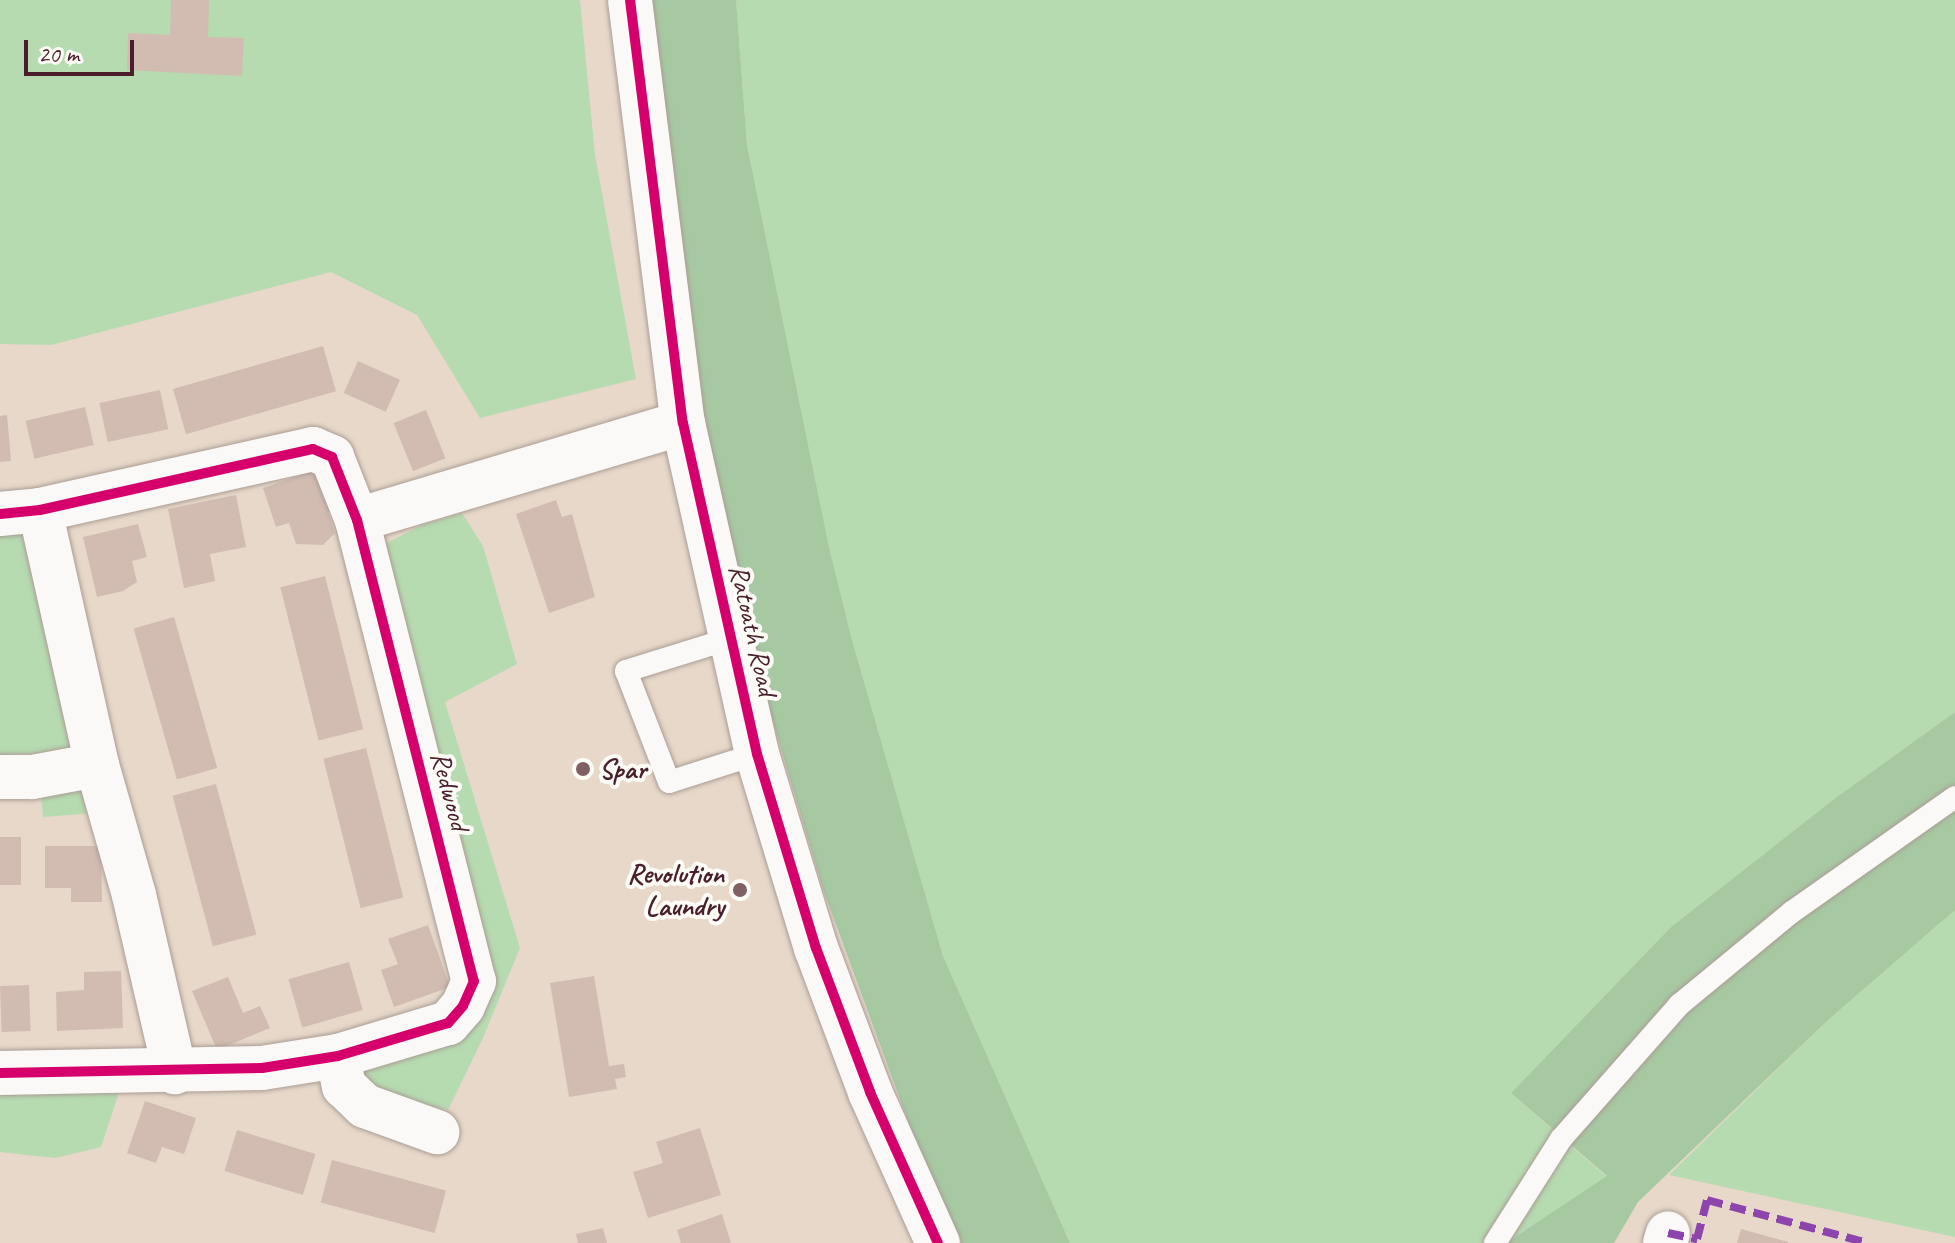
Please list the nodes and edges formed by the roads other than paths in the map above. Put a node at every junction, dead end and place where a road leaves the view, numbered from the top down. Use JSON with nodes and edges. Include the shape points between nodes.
{"nodes":[{"id":1,"x":630,"y":0,"type":"edge"},
{"id":2,"x":683,"y":423,"type":"junction"},
{"id":3,"x":20,"y":512,"type":"edge"},
{"id":4,"x":357,"y":520,"type":"junction"},
{"id":5,"x":729,"y":639,"type":"junction"},
{"id":6,"x":757,"y":754,"type":"junction"},
{"id":7,"x":97,"y":765,"type":"junction"},
{"id":8,"x":0,"y":777,"type":"edge"},
{"id":9,"x":1955,"y":797,"type":"edge"},
{"id":10,"x":338,"y":1056,"type":"junction"},
{"id":11,"x":175,"y":1072,"type":"junction"},
{"id":12,"x":0,"y":1073,"type":"edge"},
{"id":13,"x":437,"y":1132,"type":"dead end"},
{"id":14,"x":938,"y":1243,"type":"edge"},
{"id":15,"x":1495,"y":1243,"type":"edge"}],
"edges":[{"from":1,"to":2,"type":"street","name":"Ratoath Road"},
{"from":2,"to":4,"type":"street"},
{"from":2,"to":5,"type":"street","name":"Ratoath Road"},
{"from":3,"to":4,"type":"street","name":"Redwood","via":[[313,449],[332,457]]},
{"from":3,"to":7,"type":"street","name":"Redwood"},
{"from":4,"to":10,"type":"street","name":"Redwood","via":[[474,981],[448,1023]]},
{"from":5,"to":6,"type":"street","name":"Ratoath Road"},
{"from":5,"to":6,"type":"lane","via":[[626,671],[669,782]]},
{"from":6,"to":14,"type":"street","name":"Ratoath Road","via":[[816,948],[870,1092]]},
{"from":7,"to":8,"type":"street"},
{"from":7,"to":11,"type":"street","name":"Redwood"},
{"from":9,"to":15,"type":"lane","via":[[1792,912],[1679,1005],[1561,1139]]},
{"from":10,"to":11,"type":"street","name":"Redwood","via":[[262,1068]]},
{"from":10,"to":13,"type":"street","via":[[344,1086],[365,1106]]},
{"from":11,"to":12,"type":"street","name":"Redwood"}]}
